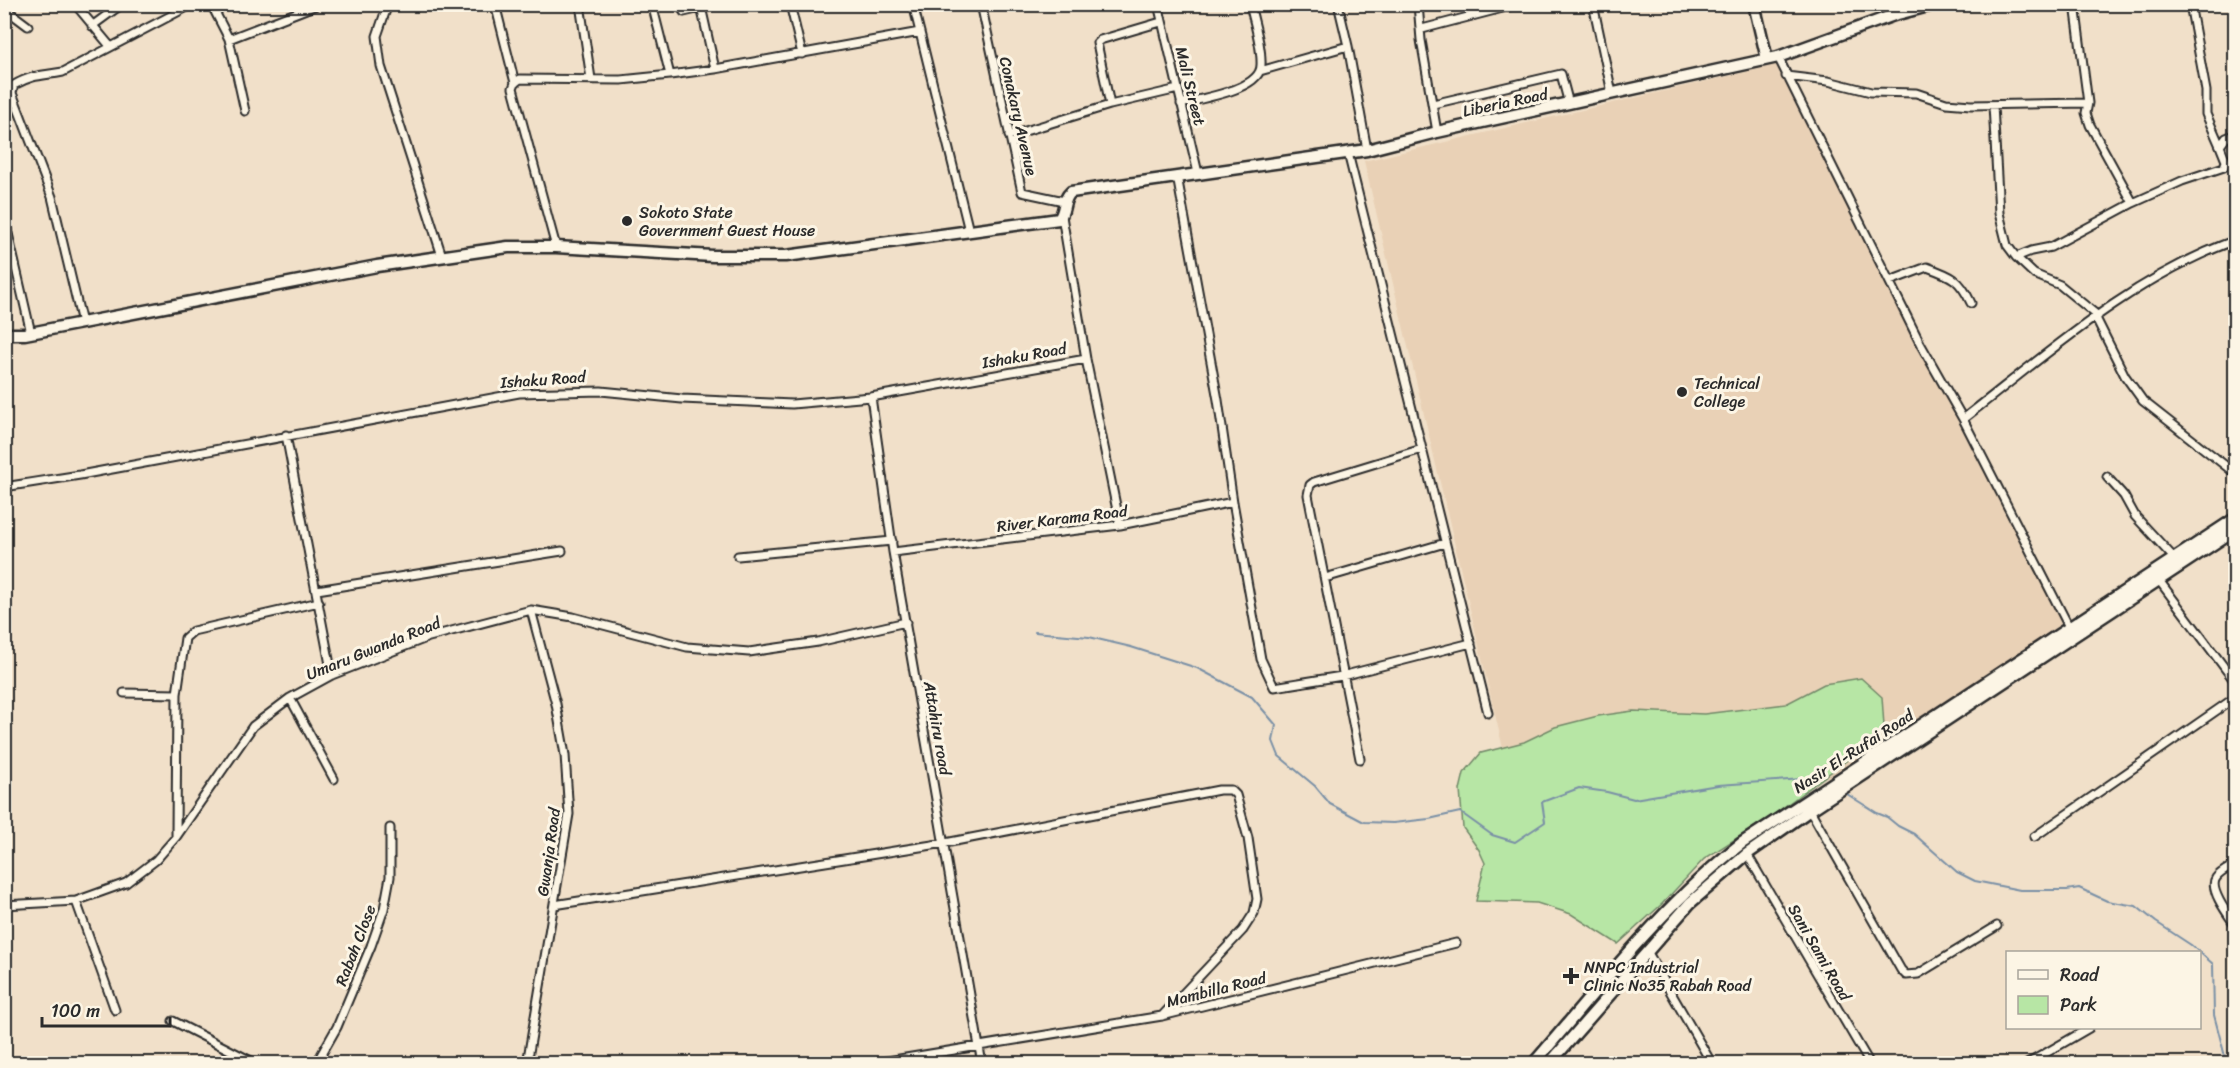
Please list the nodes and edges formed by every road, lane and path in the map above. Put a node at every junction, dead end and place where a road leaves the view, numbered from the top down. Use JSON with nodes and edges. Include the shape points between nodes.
{"nodes":[{"id":1,"x":75,"y":4,"type":"edge"},
{"id":2,"x":122,"y":4,"type":"edge"},
{"id":3,"x":193,"y":4,"type":"edge"},
{"id":4,"x":211,"y":4,"type":"edge"},
{"id":5,"x":319,"y":4,"type":"edge"},
{"id":6,"x":388,"y":4,"type":"edge"},
{"id":7,"x":495,"y":4,"type":"edge"},
{"id":8,"x":580,"y":4,"type":"edge"},
{"id":9,"x":652,"y":4,"type":"edge"},
{"id":10,"x":679,"y":4,"type":"edge"},
{"id":11,"x":790,"y":4,"type":"edge"},
{"id":12,"x":913,"y":4,"type":"edge"},
{"id":13,"x":981,"y":4,"type":"edge"},
{"id":14,"x":1158,"y":4,"type":"edge"},
{"id":15,"x":1250,"y":4,"type":"edge"},
{"id":16,"x":1338,"y":4,"type":"edge"},
{"id":17,"x":1418,"y":4,"type":"edge"},
{"id":18,"x":1518,"y":4,"type":"edge"},
{"id":19,"x":1593,"y":4,"type":"edge"},
{"id":20,"x":1754,"y":4,"type":"edge"},
{"id":21,"x":1936,"y":4,"type":"edge"},
{"id":22,"x":2075,"y":4,"type":"edge"},
{"id":23,"x":2190,"y":4,"type":"edge"},
{"id":24,"x":4,"y":8,"type":"edge"},
{"id":25,"x":1161,"y":22,"type":"junction"},
{"id":26,"x":28,"y":26,"type":"dead end"},
{"id":27,"x":92,"y":26,"type":"junction"},
{"id":28,"x":1422,"y":29,"type":"junction"},
{"id":29,"x":920,"y":32,"type":"junction"},
{"id":30,"x":229,"y":39,"type":"junction"},
{"id":31,"x":110,"y":46,"type":"junction"},
{"id":32,"x":1348,"y":46,"type":"junction"},
{"id":33,"x":802,"y":54,"type":"junction"},
{"id":34,"x":1773,"y":58,"type":"junction"},
{"id":35,"x":715,"y":69,"type":"junction"},
{"id":36,"x":1260,"y":71,"type":"junction"},
{"id":37,"x":670,"y":75,"type":"junction"},
{"id":38,"x":1786,"y":76,"type":"junction"},
{"id":39,"x":591,"y":79,"type":"junction"},
{"id":40,"x":515,"y":82,"type":"junction"},
{"id":41,"x":1178,"y":89,"type":"junction"},
{"id":42,"x":12,"y":93,"type":"junction"},
{"id":43,"x":1612,"y":93,"type":"junction"},
{"id":44,"x":4,"y":98,"type":"edge"},
{"id":45,"x":1181,"y":104,"type":"junction"},
{"id":46,"x":1433,"y":104,"type":"junction"},
{"id":47,"x":1569,"y":104,"type":"junction"},
{"id":48,"x":2088,"y":104,"type":"junction"},
{"id":49,"x":1110,"y":105,"type":"junction"},
{"id":50,"x":1993,"y":105,"type":"junction"},
{"id":51,"x":245,"y":111,"type":"dead end"},
{"id":52,"x":1437,"y":132,"type":"junction"},
{"id":53,"x":2235,"y":134,"type":"edge"},
{"id":54,"x":1009,"y":136,"type":"junction"},
{"id":55,"x":2220,"y":146,"type":"junction"},
{"id":56,"x":1367,"y":150,"type":"junction"},
{"id":57,"x":1348,"y":153,"type":"junction"},
{"id":58,"x":1198,"y":173,"type":"junction"},
{"id":59,"x":1177,"y":176,"type":"junction"},
{"id":60,"x":1064,"y":201,"type":"junction"},
{"id":61,"x":2133,"y":203,"type":"junction"},
{"id":62,"x":4,"y":216,"type":"edge"},
{"id":63,"x":1062,"y":216,"type":"junction"},
{"id":64,"x":969,"y":231,"type":"junction"},
{"id":65,"x":2235,"y":240,"type":"edge"},
{"id":66,"x":556,"y":247,"type":"junction"},
{"id":67,"x":442,"y":256,"type":"junction"},
{"id":68,"x":2016,"y":257,"type":"junction"},
{"id":69,"x":1890,"y":281,"type":"junction"},
{"id":70,"x":1971,"y":303,"type":"dead end"},
{"id":71,"x":2097,"y":317,"type":"junction"},
{"id":72,"x":81,"y":324,"type":"junction"},
{"id":73,"x":7,"y":333,"type":"edge"},
{"id":74,"x":31,"y":333,"type":"junction"},
{"id":75,"x":1086,"y":359,"type":"junction"},
{"id":76,"x":871,"y":397,"type":"junction"},
{"id":77,"x":1963,"y":419,"type":"junction"},
{"id":78,"x":286,"y":435,"type":"junction"},
{"id":79,"x":1422,"y":449,"type":"junction"},
{"id":80,"x":2235,"y":474,"type":"edge"},
{"id":81,"x":2108,"y":477,"type":"dead end"},
{"id":82,"x":4,"y":487,"type":"edge"},
{"id":83,"x":1233,"y":502,"type":"junction"},
{"id":84,"x":2235,"y":518,"type":"edge"},
{"id":85,"x":1120,"y":525,"type":"junction"},
{"id":86,"x":2235,"y":529,"type":"edge"},
{"id":87,"x":892,"y":541,"type":"junction"},
{"id":88,"x":1445,"y":543,"type":"junction"},
{"id":89,"x":562,"y":551,"type":"dead end"},
{"id":90,"x":893,"y":552,"type":"junction"},
{"id":91,"x":738,"y":556,"type":"dead end"},
{"id":92,"x":2174,"y":558,"type":"junction"},
{"id":93,"x":1325,"y":578,"type":"junction"},
{"id":94,"x":2158,"y":579,"type":"junction"},
{"id":95,"x":317,"y":590,"type":"junction"},
{"id":96,"x":319,"y":602,"type":"junction"},
{"id":97,"x":531,"y":610,"type":"junction"},
{"id":98,"x":906,"y":622,"type":"junction"},
{"id":99,"x":2069,"y":627,"type":"junction"},
{"id":100,"x":1471,"y":643,"type":"junction"},
{"id":101,"x":332,"y":675,"type":"junction"},
{"id":102,"x":1342,"y":676,"type":"junction"},
{"id":103,"x":2235,"y":683,"type":"edge"},
{"id":104,"x":124,"y":693,"type":"dead end"},
{"id":105,"x":177,"y":694,"type":"junction"},
{"id":106,"x":2235,"y":697,"type":"edge"},
{"id":107,"x":290,"y":698,"type":"junction"},
{"id":108,"x":1488,"y":713,"type":"dead end"},
{"id":109,"x":1889,"y":751,"type":"junction"},
{"id":110,"x":1360,"y":759,"type":"dead end"},
{"id":111,"x":334,"y":779,"type":"dead end"},
{"id":112,"x":1810,"y":810,"type":"junction"},
{"id":113,"x":390,"y":828,"type":"dead end"},
{"id":114,"x":176,"y":837,"type":"junction"},
{"id":115,"x":2034,"y":837,"type":"dead end"},
{"id":116,"x":945,"y":843,"type":"junction"},
{"id":117,"x":1747,"y":854,"type":"junction"},
{"id":118,"x":2235,"y":864,"type":"edge"},
{"id":119,"x":76,"y":901,"type":"junction"},
{"id":120,"x":4,"y":905,"type":"edge"},
{"id":121,"x":554,"y":905,"type":"junction"},
{"id":122,"x":1997,"y":926,"type":"dead end"},
{"id":123,"x":2235,"y":926,"type":"edge"},
{"id":124,"x":1456,"y":943,"type":"dead end"},
{"id":125,"x":1647,"y":951,"type":"junction"},
{"id":126,"x":115,"y":1010,"type":"dead end"},
{"id":127,"x":1162,"y":1016,"type":"junction"},
{"id":128,"x":173,"y":1022,"type":"dead end"},
{"id":129,"x":2087,"y":1029,"type":"edge"},
{"id":130,"x":979,"y":1046,"type":"junction"},
{"id":131,"x":1553,"y":1062,"type":"edge"},
{"id":132,"x":256,"y":1064,"type":"edge"},
{"id":133,"x":316,"y":1064,"type":"edge"},
{"id":134,"x":527,"y":1064,"type":"edge"},
{"id":135,"x":869,"y":1064,"type":"edge"},
{"id":136,"x":982,"y":1064,"type":"edge"},
{"id":137,"x":1533,"y":1064,"type":"edge"},
{"id":138,"x":1712,"y":1064,"type":"edge"},
{"id":139,"x":1870,"y":1064,"type":"edge"},
{"id":140,"x":2027,"y":1064,"type":"edge"}],
"edges":[{"from":1,"to":27,"type":"street"},
{"from":2,"to":27,"type":"street"},
{"from":3,"to":31,"type":"street"},
{"from":4,"to":30,"type":"street"},
{"from":5,"to":30,"type":"street"},
{"from":6,"to":67,"type":"street","via":[[377,36],[381,66]]},
{"from":7,"to":40,"type":"street"},
{"from":8,"to":39,"type":"street"},
{"from":9,"to":37,"type":"street"},
{"from":10,"to":35,"type":"street","via":[[684,12],[702,11]]},
{"from":11,"to":33,"type":"street"},
{"from":12,"to":29,"type":"street"},
{"from":13,"to":54,"type":"street","name":"Conakary Avenue"},
{"from":14,"to":25,"type":"street","name":"Mali Street"},
{"from":15,"to":36,"type":"street"},
{"from":16,"to":32,"type":"street"},
{"from":17,"to":28,"type":"street"},
{"from":18,"to":28,"type":"street"},
{"from":19,"to":43,"type":"street"},
{"from":20,"to":34,"type":"street"},
{"from":21,"to":34,"type":"street","name":"Liberia Road"},
{"from":22,"to":48,"type":"street"},
{"from":23,"to":55,"type":"street","via":[[2206,91],[2206,114]]},
{"from":24,"to":26,"type":"street"},
{"from":25,"to":41,"type":"street","name":"Mali Street"},
{"from":25,"to":49,"type":"street","via":[[1097,43]]},
{"from":27,"to":31,"type":"street"},
{"from":28,"to":46,"type":"street"},
{"from":29,"to":33,"type":"street"},
{"from":29,"to":64,"type":"street"},
{"from":30,"to":51,"type":"street"},
{"from":31,"to":42,"type":"street","via":[[63,72],[28,77],[14,85]]},
{"from":32,"to":36,"type":"street"},
{"from":32,"to":56,"type":"street"},
{"from":33,"to":35,"type":"street"},
{"from":34,"to":38,"type":"street"},
{"from":34,"to":43,"type":"street","name":"Liberia Road"},
{"from":35,"to":37,"type":"street"},
{"from":36,"to":45,"type":"street","via":[[1240,88]]},
{"from":37,"to":39,"type":"street"},
{"from":38,"to":50,"type":"street","via":[[1871,92],[1916,93],[1946,103]]},
{"from":38,"to":69,"type":"street"},
{"from":39,"to":40,"type":"street"},
{"from":40,"to":66,"type":"street","via":[[513,88]]},
{"from":41,"to":45,"type":"street","name":"Mali Street"},
{"from":41,"to":49,"type":"street"},
{"from":42,"to":44,"type":"street"},
{"from":42,"to":72,"type":"street","via":[[52,197]]},
{"from":43,"to":47,"type":"street","name":"Liberia Road"},
{"from":45,"to":58,"type":"street","name":"Mali Street"},
{"from":46,"to":47,"type":"street","via":[[1561,74]]},
{"from":46,"to":52,"type":"street"},
{"from":47,"to":52,"type":"street","name":"Liberia Road"},
{"from":48,"to":50,"type":"street"},
{"from":48,"to":61,"type":"street","via":[[2090,125]]},
{"from":49,"to":54,"type":"street"},
{"from":50,"to":68,"type":"street","via":[[1999,213],[2007,245]]},
{"from":52,"to":56,"type":"street","name":"Liberia Road"},
{"from":53,"to":55,"type":"street"},
{"from":54,"to":60,"type":"street","name":"Conakary Avenue","via":[[1022,192]]},
{"from":55,"to":61,"type":"street","via":[[2224,166]]},
{"from":56,"to":57,"type":"street","name":"Liberia Road"},
{"from":57,"to":58,"type":"street","name":"Liberia Road"},
{"from":57,"to":79,"type":"street"},
{"from":58,"to":59,"type":"street","name":"Liberia Road"},
{"from":59,"to":60,"type":"street","name":"Liberia Road","via":[[1071,192]]},
{"from":59,"to":83,"type":"street"},
{"from":60,"to":63,"type":"street","name":"Ishaku Road"},
{"from":61,"to":68,"type":"street","via":[[2051,247]]},
{"from":62,"to":74,"type":"street"},
{"from":63,"to":64,"type":"street"},
{"from":63,"to":75,"type":"street","name":"Ishaku Road"},
{"from":64,"to":66,"type":"street","via":[[786,256]]},
{"from":65,"to":71,"type":"street","via":[[2185,261]]},
{"from":66,"to":67,"type":"street","via":[[508,247]]},
{"from":67,"to":72,"type":"street"},
{"from":68,"to":71,"type":"street","via":[[2034,274],[2060,285]]},
{"from":69,"to":70,"type":"street","via":[[1927,267],[1957,279]]},
{"from":69,"to":77,"type":"street"},
{"from":71,"to":77,"type":"street"},
{"from":71,"to":80,"type":"street","via":[[2125,376],[2143,401]]},
{"from":72,"to":74,"type":"street"},
{"from":73,"to":74,"type":"street"},
{"from":75,"to":76,"type":"street","name":"Ishaku Road"},
{"from":75,"to":85,"type":"street","name":"Ishaku Road"},
{"from":76,"to":78,"type":"street","name":"Ishaku Road","via":[[755,404],[601,391],[519,393]]},
{"from":76,"to":87,"type":"street","name":"Attahiru road"},
{"from":77,"to":99,"type":"street"},
{"from":78,"to":82,"type":"street","name":"Ishaku Road"},
{"from":78,"to":95,"type":"street"},
{"from":79,"to":88,"type":"street"},
{"from":79,"to":93,"type":"street","via":[[1310,485],[1308,495]]},
{"from":81,"to":92,"type":"street","via":[[2135,516]]},
{"from":83,"to":85,"type":"street","name":"River Karama Road"},
{"from":83,"to":102,"type":"street","via":[[1260,659],[1274,687]]},
{"from":84,"to":92,"type":"street","name":"Nasir El-Rufai Road"},
{"from":85,"to":90,"type":"street","name":"River Karama Road"},
{"from":86,"to":94,"type":"street","name":"Nasir El-Rufai Road"},
{"from":87,"to":90,"type":"street","name":"Attahiru road"},
{"from":87,"to":91,"type":"street"},
{"from":88,"to":93,"type":"street"},
{"from":88,"to":100,"type":"street"},
{"from":89,"to":95,"type":"street"},
{"from":90,"to":98,"type":"street","name":"Attahiru road"},
{"from":92,"to":99,"type":"street","name":"Nasir El-Rufai Road"},
{"from":93,"to":102,"type":"street"},
{"from":94,"to":103,"type":"street"},
{"from":94,"to":109,"type":"street","name":"Nasir El-Rufai Road"},
{"from":95,"to":96,"type":"street"},
{"from":96,"to":101,"type":"street"},
{"from":96,"to":105,"type":"street","via":[[193,631],[185,638]]},
{"from":97,"to":98,"type":"street","name":"Umaru Gwanda Road","via":[[687,647],[749,652],[818,642]]},
{"from":97,"to":101,"type":"street","name":"Umaru Gwanda Road","via":[[429,637]]},
{"from":97,"to":121,"type":"street","name":"Gwanja Road","via":[[565,755],[569,814]]},
{"from":98,"to":116,"type":"street","name":"Attahiru road"},
{"from":99,"to":109,"type":"street","name":"Nasir El-Rufai Road"},
{"from":100,"to":102,"type":"street"},
{"from":100,"to":108,"type":"street"},
{"from":101,"to":107,"type":"street","name":"Umaru Gwanda Road"},
{"from":102,"to":110,"type":"street"},
{"from":104,"to":105,"type":"street"},
{"from":105,"to":114,"type":"street"},
{"from":106,"to":115,"type":"street"},
{"from":107,"to":111,"type":"street"},
{"from":107,"to":114,"type":"street","name":"Umaru Gwanda Road","via":[[253,726]]},
{"from":109,"to":112,"type":"street","name":"Nasir El-Rufai Road"},
{"from":109,"to":137,"type":"street","name":"Nasir El-Rufai Road","via":[[1742,843],[1708,869]]},
{"from":112,"to":117,"type":"street","name":"Nasir El-Rufai Road"},
{"from":112,"to":122,"type":"street","via":[[1906,975],[1918,974]]},
{"from":113,"to":133,"type":"street","name":"Rabah Close","via":[[390,877],[384,909],[337,1027]]},
{"from":114,"to":119,"type":"street","name":"Umaru Gwanda Road","via":[[156,860],[126,883]]},
{"from":116,"to":121,"type":"street"},
{"from":116,"to":127,"type":"street","via":[[1231,790],[1236,795],[1248,838],[1257,899],[1254,913],[1243,930]]},
{"from":116,"to":130,"type":"street","name":"Attahiru road"},
{"from":117,"to":125,"type":"street","name":"Nasir El-Rufai Road","via":[[1690,903]]},
{"from":117,"to":139,"type":"street","name":"Sani Sami Road"},
{"from":118,"to":123,"type":"street","via":[[2213,885]]},
{"from":119,"to":120,"type":"street","name":"Umaru Gwanda Road"},
{"from":119,"to":126,"type":"street"},
{"from":121,"to":134,"type":"street","name":"Gwanja Road"},
{"from":124,"to":127,"type":"street","name":"Mambilla Road"},
{"from":125,"to":131,"type":"street","name":"Nasir El-Rufai Road"},
{"from":125,"to":138,"type":"street"},
{"from":127,"to":130,"type":"street","name":"Mambilla Road"},
{"from":128,"to":132,"type":"street"},
{"from":129,"to":140,"type":"street"},
{"from":130,"to":135,"type":"street","name":"Mambilla Road"},
{"from":130,"to":136,"type":"street","name":"Attahiru road"}]}
